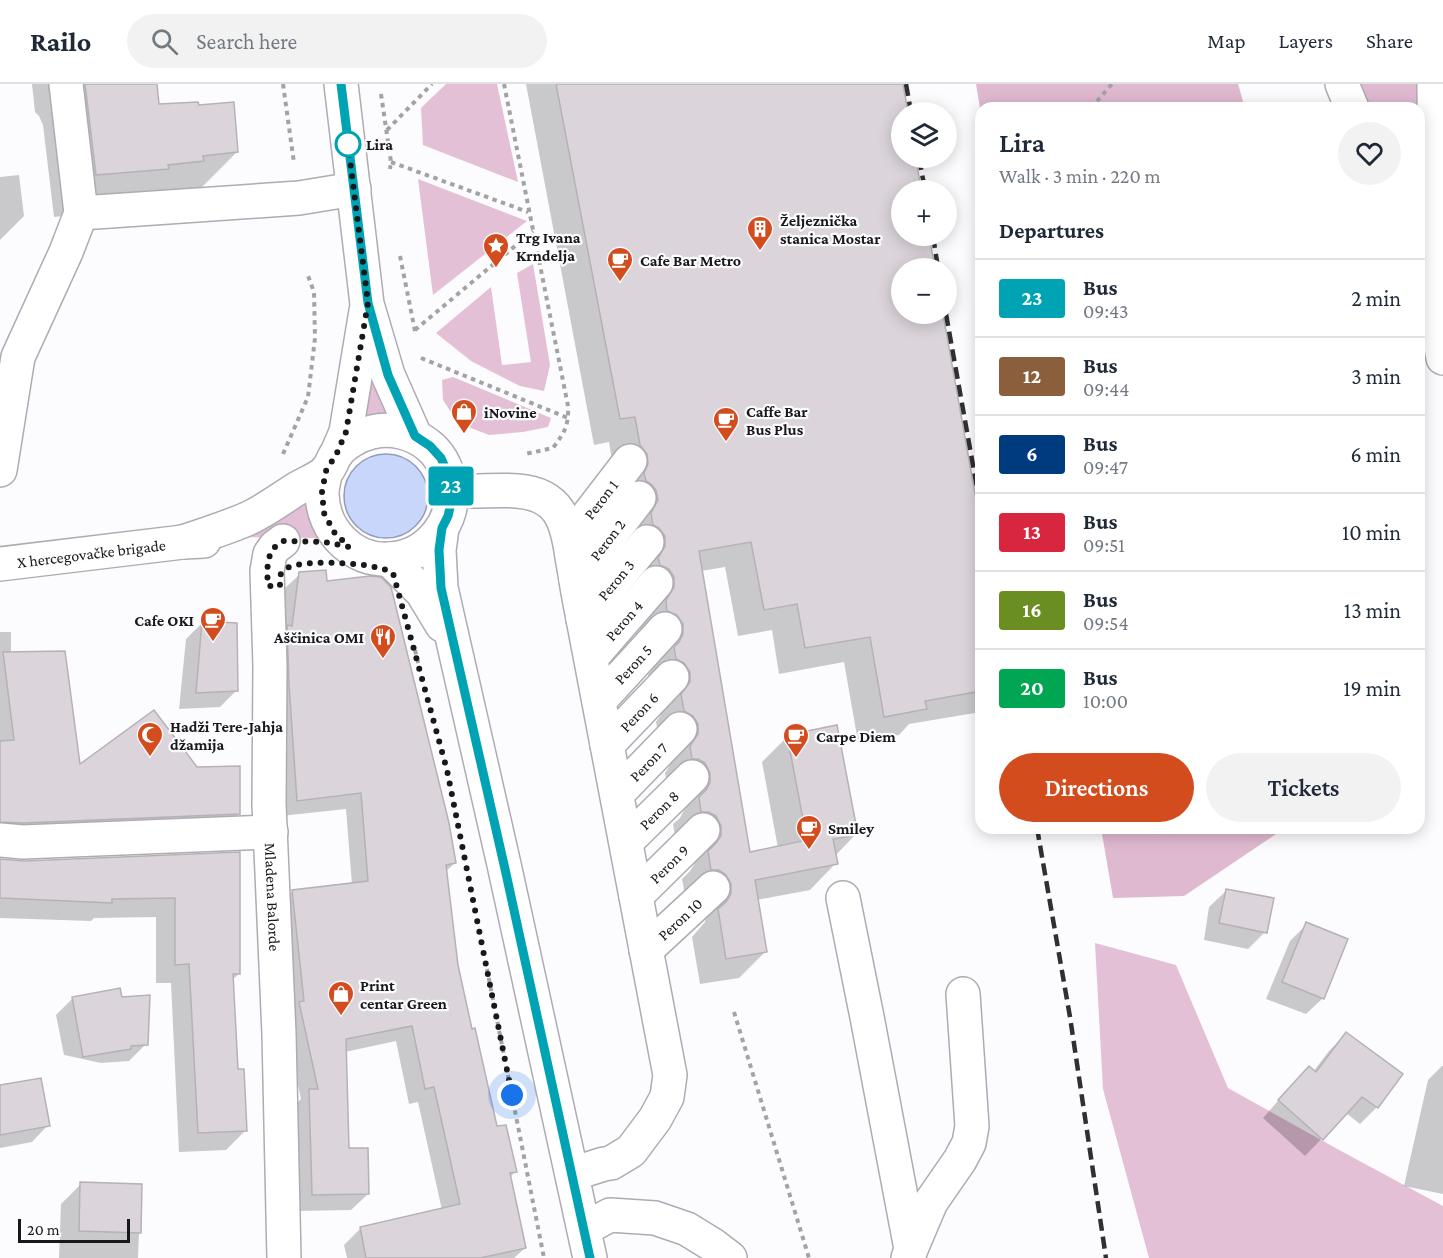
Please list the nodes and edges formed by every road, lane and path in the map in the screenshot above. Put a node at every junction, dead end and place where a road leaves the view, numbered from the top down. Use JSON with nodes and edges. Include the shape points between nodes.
{"nodes":[{"id":1,"x":66,"y":84,"type":"edge"},
{"id":2,"x":283,"y":84,"type":"edge"},
{"id":3,"x":341,"y":84,"type":"edge"},
{"id":4,"x":380,"y":84,"type":"edge"},
{"id":5,"x":432,"y":84,"type":"edge"},
{"id":6,"x":504,"y":84,"type":"edge"},
{"id":7,"x":1112,"y":84,"type":"edge"},
{"id":8,"x":1342,"y":84,"type":"edge"},
{"id":9,"x":1434,"y":84,"type":"edge"},
{"id":10,"x":1096,"y":102,"type":"edge"},
{"id":11,"x":1350,"y":102,"type":"edge"},
{"id":12,"x":386,"y":130,"type":"junction"},
{"id":13,"x":391,"y":162,"type":"junction"},
{"id":14,"x":389,"y":170,"type":"dead end"},
{"id":15,"x":354,"y":189,"type":"junction"},
{"id":16,"x":299,"y":198,"type":"junction"},
{"id":17,"x":529,"y":212,"type":"junction"},
{"id":18,"x":81,"y":213,"type":"junction"},
{"id":19,"x":533,"y":231,"type":"junction"},
{"id":20,"x":400,"y":253,"type":"dead end"},
{"id":21,"x":1425,"y":256,"type":"edge"},
{"id":22,"x":307,"y":273,"type":"dead end"},
{"id":23,"x":1425,"y":277,"type":"edge"},
{"id":24,"x":368,"y":303,"type":"junction"},
{"id":25,"x":415,"y":330,"type":"junction"},
{"id":26,"x":417,"y":339,"type":"dead end"},
{"id":27,"x":418,"y":348,"type":"dead end"},
{"id":28,"x":9,"y":355,"type":"edge"},
{"id":29,"x":420,"y":357,"type":"junction"},
{"id":30,"x":1443,"y":358,"type":"edge"},
{"id":31,"x":421,"y":365,"type":"dead end"},
{"id":32,"x":568,"y":418,"type":"junction"},
{"id":33,"x":415,"y":436,"type":"junction"},
{"id":34,"x":524,"y":455,"type":"dead end"},
{"id":35,"x":280,"y":458,"type":"dead end"},
{"id":36,"x":630,"y":461,"type":"dead end"},
{"id":37,"x":331,"y":462,"type":"junction"},
{"id":38,"x":0,"y":470,"type":"edge"},
{"id":39,"x":452,"y":490,"type":"junction"},
{"id":40,"x":639,"y":498,"type":"dead end"},
{"id":41,"x":442,"y":528,"type":"junction"},
{"id":42,"x":570,"y":539,"type":"junction"},
{"id":43,"x":283,"y":541,"type":"junction"},
{"id":44,"x":183,"y":542,"type":"junction"},
{"id":45,"x":647,"y":542,"type":"dead end"},
{"id":46,"x":349,"y":547,"type":"junction"},
{"id":47,"x":389,"y":559,"type":"junction"},
{"id":48,"x":0,"y":564,"type":"edge"},
{"id":49,"x":576,"y":580,"type":"junction"},
{"id":50,"x":656,"y":583,"type":"dead end"},
{"id":51,"x":583,"y":619,"type":"junction"},
{"id":52,"x":665,"y":629,"type":"dead end"},
{"id":53,"x":413,"y":643,"type":"dead end"},
{"id":54,"x":453,"y":644,"type":"junction"},
{"id":55,"x":591,"y":658,"type":"junction"},
{"id":56,"x":419,"y":666,"type":"dead end"},
{"id":57,"x":672,"y":677,"type":"dead end"},
{"id":58,"x":599,"y":702,"type":"junction"},
{"id":59,"x":680,"y":729,"type":"dead end"},
{"id":60,"x":607,"y":745,"type":"junction"},
{"id":61,"x":692,"y":777,"type":"dead end"},
{"id":62,"x":617,"y":794,"type":"junction"},
{"id":63,"x":703,"y":830,"type":"dead end"},
{"id":64,"x":270,"y":832,"type":"junction"},
{"id":65,"x":0,"y":840,"type":"edge"},
{"id":66,"x":626,"y":842,"type":"junction"},
{"id":67,"x":713,"y":888,"type":"dead end"},
{"id":68,"x":636,"y":896,"type":"junction"},
{"id":69,"x":843,"y":898,"type":"dead end"},
{"id":70,"x":646,"y":950,"type":"junction"},
{"id":71,"x":487,"y":967,"type":"dead end"},
{"id":72,"x":963,"y":994,"type":"dead end"},
{"id":73,"x":734,"y":1012,"type":"dead end"},
{"id":74,"x":572,"y":1174,"type":"junction"},
{"id":75,"x":587,"y":1243,"type":"edge"},
{"id":76,"x":910,"y":1253,"type":"edge"},
{"id":77,"x":284,"y":1258,"type":"edge"},
{"id":78,"x":544,"y":1258,"type":"edge"},
{"id":79,"x":730,"y":1258,"type":"edge"},
{"id":80,"x":809,"y":1258,"type":"edge"}],
"edges":[{"from":1,"to":18,"type":"street"},
{"from":2,"to":16,"type":"path"},
{"from":3,"to":15,"type":"street"},
{"from":4,"to":12,"type":"path"},
{"from":5,"to":12,"type":"path"},
{"from":6,"to":17,"type":"path"},
{"from":7,"to":10,"type":"path"},
{"from":8,"to":11,"type":"street"},
{"from":9,"to":21,"type":"street","via":[[1436,188]]},
{"from":12,"to":13,"type":"path"},
{"from":13,"to":14,"type":"path"},
{"from":13,"to":17,"type":"path"},
{"from":15,"to":16,"type":"street"},
{"from":15,"to":24,"type":"street"},
{"from":16,"to":18,"type":"street"},
{"from":17,"to":19,"type":"path"},
{"from":18,"to":28,"type":"street","via":[[66,252]]},
{"from":19,"to":25,"type":"path"},
{"from":19,"to":32,"type":"path"},
{"from":20,"to":25,"type":"path"},
{"from":22,"to":35,"type":"path","via":[[314,292],[315,338],[308,397]]},
{"from":23,"to":30,"type":"street"},
{"from":24,"to":33,"type":"street","via":[[388,375]]},
{"from":24,"to":37,"type":"street","via":[[346,432]]},
{"from":25,"to":26,"type":"path"},
{"from":27,"to":29,"type":"path"},
{"from":28,"to":38,"type":"street"},
{"from":29,"to":31,"type":"path"},
{"from":29,"to":32,"type":"path"},
{"from":32,"to":34,"type":"path","via":[[565,431],[553,448]]},
{"from":33,"to":37,"type":"street","via":[[394,430],[373,431],[353,439]]},
{"from":33,"to":39,"type":"street","via":[[441,458]]},
{"from":36,"to":42,"type":"street","name":"Peron 1"},
{"from":37,"to":44,"type":"street","name":"X hercegovačke brigade","via":[[249,518]]},
{"from":37,"to":46,"type":"street","via":[[322,492],[324,513],[334,532]]},
{"from":39,"to":41,"type":"street"},
{"from":39,"to":42,"type":"street","via":[[533,492],[554,505]]},
{"from":40,"to":49,"type":"street","name":"Peron 2"},
{"from":41,"to":47,"type":"street","via":[[428,544],[410,555]]},
{"from":41,"to":54,"type":"street","via":[[441,588]]},
{"from":42,"to":49,"type":"street"},
{"from":43,"to":44,"type":"street","name":"X hercegovačke brigade"},
{"from":43,"to":46,"type":"street","name":"X hercegovačke brigade"},
{"from":43,"to":64,"type":"street","name":"Mladena Balorde","via":[[270,554],[267,570]]},
{"from":44,"to":48,"type":"street","name":"X hercegovačke brigade"},
{"from":45,"to":51,"type":"street","name":"Peron 3"},
{"from":46,"to":47,"type":"street","via":[[368,557]]},
{"from":47,"to":54,"type":"street","via":[[422,592]]},
{"from":49,"to":51,"type":"street"},
{"from":50,"to":55,"type":"street","name":"Peron 4"},
{"from":51,"to":55,"type":"street"},
{"from":52,"to":58,"type":"street","name":"Peron 5"},
{"from":53,"to":56,"type":"path"},
{"from":54,"to":74,"type":"street"},
{"from":55,"to":58,"type":"street"},
{"from":57,"to":60,"type":"street","name":"Peron 6"},
{"from":58,"to":60,"type":"street"},
{"from":59,"to":62,"type":"street","name":"Peron 7"},
{"from":60,"to":62,"type":"street"},
{"from":61,"to":66,"type":"street","name":"Peron 8"},
{"from":62,"to":66,"type":"street"},
{"from":63,"to":68,"type":"street","name":"Peron 9"},
{"from":64,"to":65,"type":"street"},
{"from":64,"to":77,"type":"street","name":"Mladena Balorde"},
{"from":66,"to":68,"type":"street"},
{"from":67,"to":70,"type":"street","name":"Peron 10"},
{"from":68,"to":70,"type":"street"},
{"from":69,"to":76,"type":"street"},
{"from":70,"to":74,"type":"street","via":[[670,1075],[667,1097],[631,1151],[611,1163]]},
{"from":71,"to":78,"type":"path"},
{"from":72,"to":76,"type":"street","via":[[972,1126],[969,1143],[931,1202]]},
{"from":73,"to":80,"type":"path"},
{"from":74,"to":75,"type":"street"},
{"from":75,"to":79,"type":"street","via":[[610,1215],[655,1218],[687,1228]]}]}
